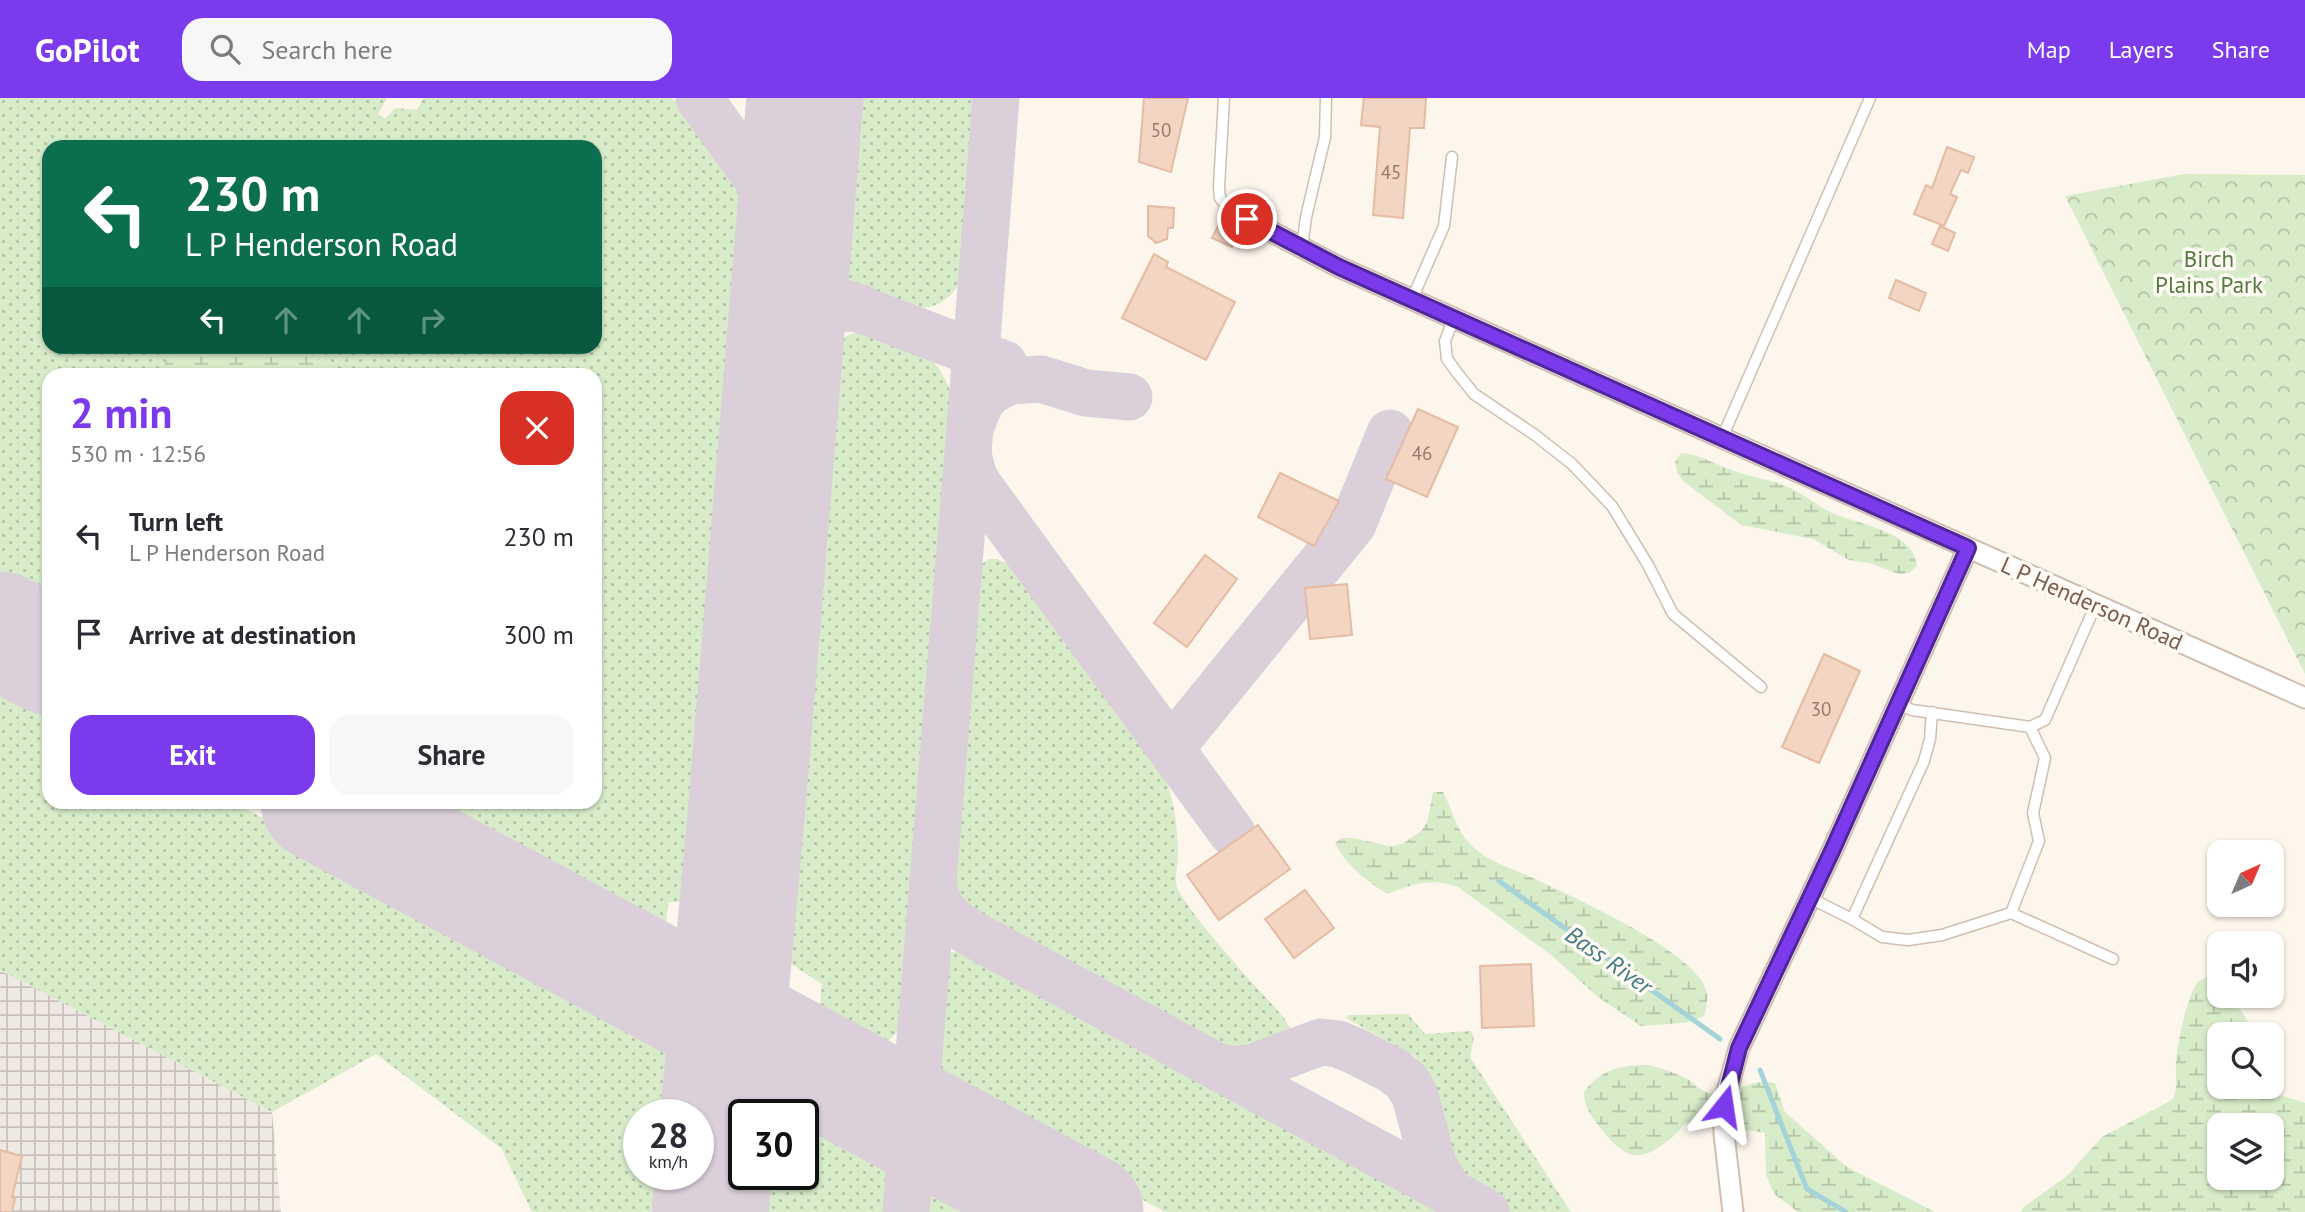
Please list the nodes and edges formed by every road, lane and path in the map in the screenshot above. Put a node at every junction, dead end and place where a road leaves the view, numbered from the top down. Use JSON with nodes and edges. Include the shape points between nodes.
{"nodes":[{"id":1,"x":1224,"y":98,"type":"edge"},
{"id":2,"x":1326,"y":98,"type":"edge"},
{"id":3,"x":1870,"y":98,"type":"edge"},
{"id":4,"x":1452,"y":157,"type":"dead end"},
{"id":5,"x":1230,"y":210,"type":"joint"},
{"id":6,"x":1302,"y":248,"type":"junction"},
{"id":7,"x":1412,"y":299,"type":"junction"},
{"id":8,"x":1454,"y":318,"type":"junction"},
{"id":9,"x":1722,"y":438,"type":"junction"},
{"id":10,"x":1968,"y":548,"type":"junction"},
{"id":11,"x":2096,"y":604,"type":"junction"},
{"id":12,"x":1761,"y":687,"type":"dead end"},
{"id":13,"x":2305,"y":698,"type":"edge"},
{"id":14,"x":1898,"y":703,"type":"junction"},
{"id":15,"x":1932,"y":712,"type":"junction"},
{"id":16,"x":2030,"y":727,"type":"junction"},
{"id":17,"x":1810,"y":898,"type":"junction"},
{"id":18,"x":2011,"y":913,"type":"junction"},
{"id":19,"x":1852,"y":919,"type":"junction"},
{"id":20,"x":2113,"y":959,"type":"dead end"},
{"id":21,"x":1733,"y":1212,"type":"edge"}],
"edges":[{"from":1,"to":5,"type":"lane","via":[[1219,187],[1220,198]]},
{"from":2,"to":6,"type":"lane","via":[[1325,138]]},
{"from":3,"to":9,"type":"lane"},
{"from":4,"to":7,"type":"lane","via":[[1444,226]]},
{"from":5,"to":6,"type":"street","name":"L P Henderson Road"},
{"from":6,"to":7,"type":"street","name":"L P Henderson Road"},
{"from":7,"to":8,"type":"street","name":"L P Henderson Road"},
{"from":8,"to":9,"type":"street","name":"L P Henderson Road"},
{"from":8,"to":12,"type":"lane","via":[[1445,341],[1447,359],[1458,374],[1475,394],[1573,464],[1612,506],[1673,614]]},
{"from":9,"to":10,"type":"street","name":"L P Henderson Road"},
{"from":10,"to":11,"type":"street","name":"L P Henderson Road"},
{"from":10,"to":14,"type":"street"},
{"from":11,"to":13,"type":"street","name":"L P Henderson Road"},
{"from":11,"to":16,"type":"lane","via":[[2045,720]]},
{"from":14,"to":15,"type":"lane"},
{"from":14,"to":17,"type":"street"},
{"from":15,"to":16,"type":"lane"},
{"from":15,"to":19,"type":"lane","via":[[1924,761]]},
{"from":16,"to":18,"type":"lane","via":[[2045,758],[2034,813],[2039,841]]},
{"from":17,"to":19,"type":"lane"},
{"from":17,"to":21,"type":"street","via":[[1739,1048],[1724,1106]]},
{"from":18,"to":19,"type":"lane","via":[[1942,935],[1908,940],[1882,937]]},
{"from":18,"to":20,"type":"lane"}]}
